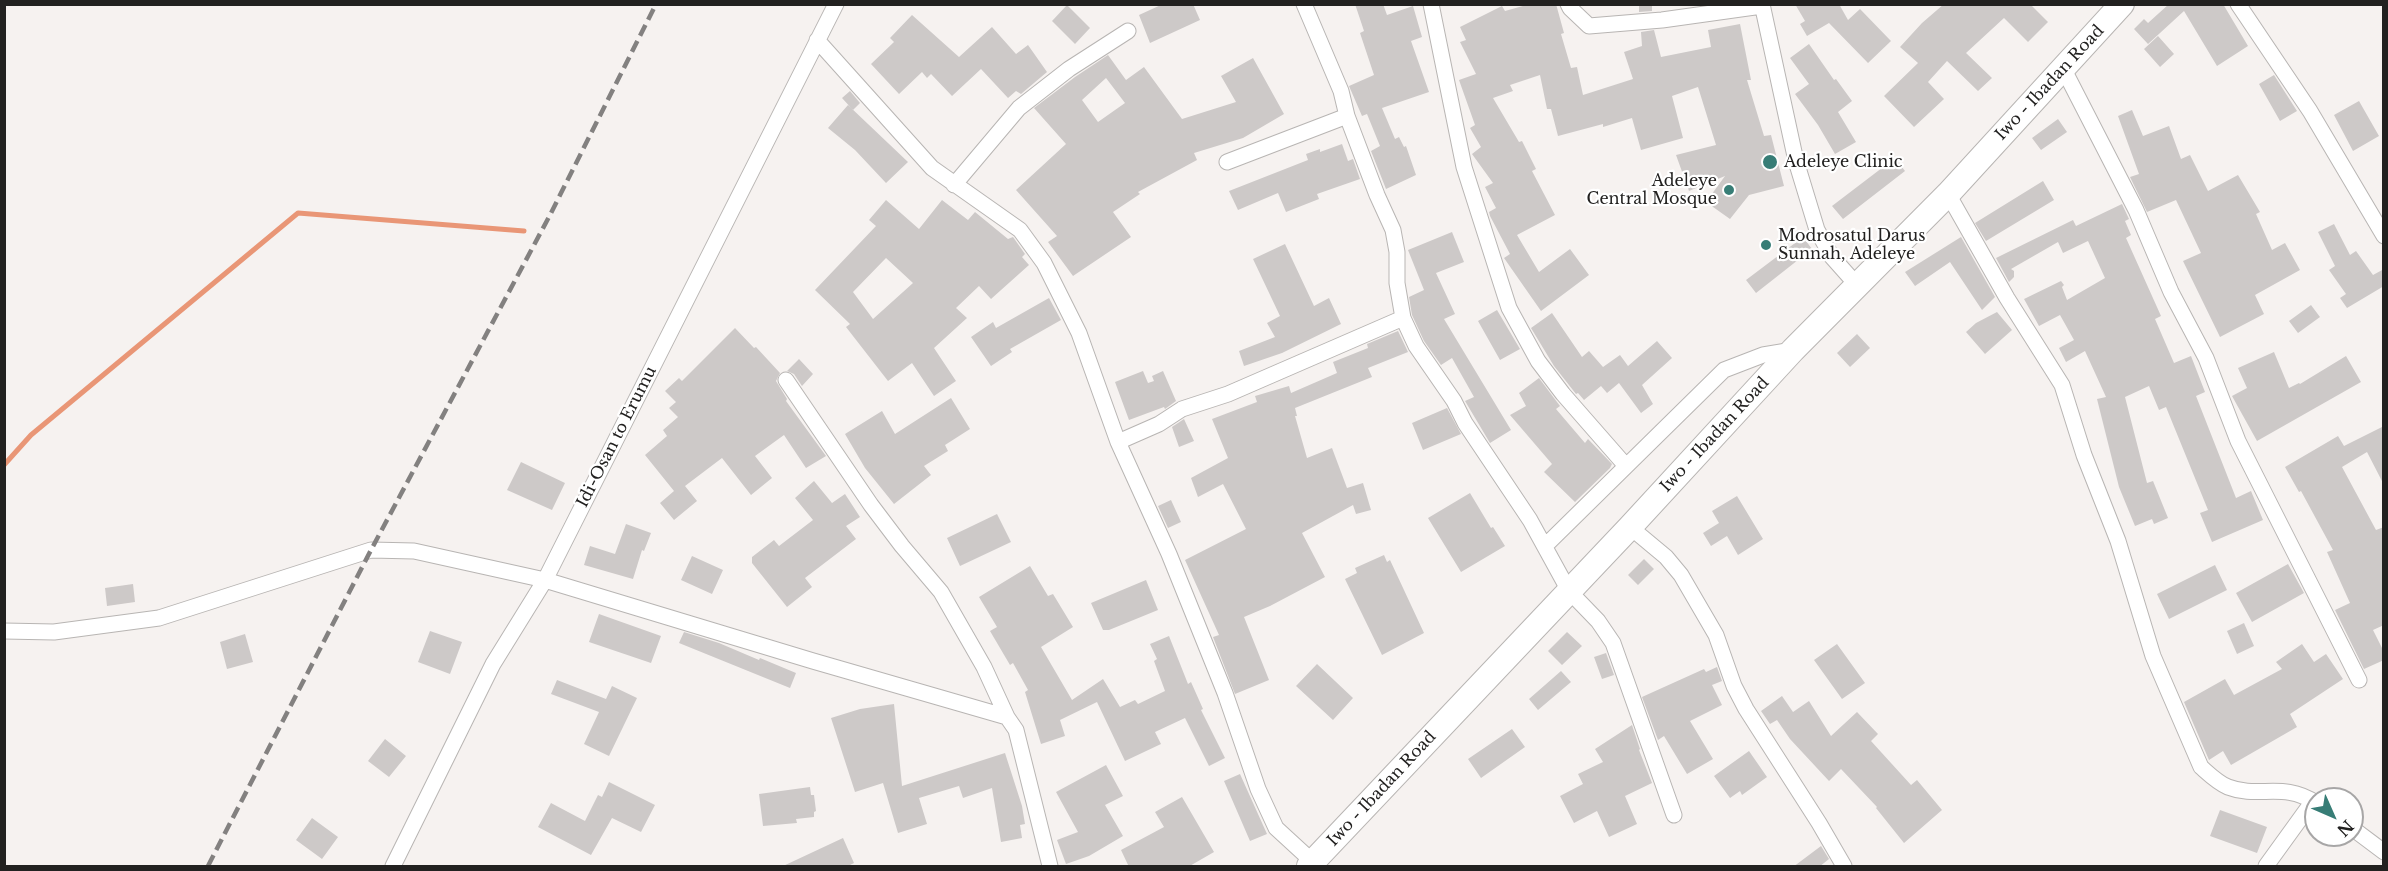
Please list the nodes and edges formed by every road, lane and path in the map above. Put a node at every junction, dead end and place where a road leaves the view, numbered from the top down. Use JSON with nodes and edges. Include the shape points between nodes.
{"nodes":[{"id":1,"x":836,"y":4,"type":"edge"},
{"id":2,"x":1304,"y":4,"type":"edge"},
{"id":3,"x":1431,"y":4,"type":"edge"},
{"id":4,"x":1569,"y":4,"type":"edge"},
{"id":5,"x":2122,"y":4,"type":"edge"},
{"id":6,"x":2238,"y":4,"type":"edge"},
{"id":7,"x":1762,"y":5,"type":"edge"},
{"id":8,"x":1128,"y":31,"type":"dead end"},
{"id":9,"x":817,"y":40,"type":"junction"},
{"id":10,"x":2063,"y":68,"type":"junction"},
{"id":11,"x":1347,"y":116,"type":"junction"},
{"id":12,"x":1227,"y":162,"type":"dead end"},
{"id":13,"x":954,"y":185,"type":"junction"},
{"id":14,"x":1948,"y":194,"type":"junction"},
{"id":15,"x":2384,"y":236,"type":"edge"},
{"id":16,"x":1856,"y":284,"type":"junction"},
{"id":17,"x":1403,"y":318,"type":"junction"},
{"id":18,"x":1793,"y":350,"type":"junction"},
{"id":19,"x":786,"y":380,"type":"dead end"},
{"id":20,"x":1118,"y":442,"type":"junction"},
{"id":21,"x":1626,"y":466,"type":"junction"},
{"id":22,"x":1630,"y":527,"type":"junction"},
{"id":23,"x":1545,"y":546,"type":"junction"},
{"id":24,"x":545,"y":580,"type":"junction"},
{"id":25,"x":1569,"y":591,"type":"junction"},
{"id":26,"x":4,"y":631,"type":"edge"},
{"id":27,"x":2359,"y":680,"type":"dead end"},
{"id":28,"x":1007,"y":717,"type":"junction"},
{"id":29,"x":2304,"y":797,"type":"edge"},
{"id":30,"x":1674,"y":815,"type":"dead end"},
{"id":31,"x":2304,"y":816,"type":"edge"},
{"id":32,"x":2364,"y":837,"type":"edge"},
{"id":33,"x":2384,"y":852,"type":"edge"},
{"id":34,"x":1311,"y":864,"type":"edge"},
{"id":35,"x":393,"y":867,"type":"edge"},
{"id":36,"x":1050,"y":867,"type":"edge"},
{"id":37,"x":1844,"y":867,"type":"edge"},
{"id":38,"x":2266,"y":867,"type":"edge"}],
"edges":[{"from":1,"to":9,"type":"street","name":"Idi-Osan to Erumu"},
{"from":2,"to":11,"type":"street","via":[[1341,91]]},
{"from":3,"to":21,"type":"street","via":[[1464,167],[1509,308],[1538,361]]},
{"from":4,"to":7,"type":"street","via":[[1589,26]]},
{"from":5,"to":10,"type":"main road","name":"Iwo - Ibadan Road"},
{"from":6,"to":15,"type":"street","via":[[2310,111]]},
{"from":7,"to":16,"type":"street","via":[[1796,161],[1817,230],[1832,257]]},
{"from":8,"to":13,"type":"street","via":[[1069,69],[1019,108]]},
{"from":9,"to":13,"type":"street","via":[[908,143]]},
{"from":9,"to":24,"type":"street","name":"Idi-Osan to Erumu"},
{"from":10,"to":14,"type":"main road","name":"Iwo - Ibadan Road"},
{"from":10,"to":27,"type":"street","via":[[2206,358],[2238,441]]},
{"from":11,"to":12,"type":"street"},
{"from":11,"to":17,"type":"street","via":[[1393,230]]},
{"from":13,"to":20,"type":"street","via":[[1020,230],[1044,263],[1079,333]]},
{"from":14,"to":16,"type":"main road","name":"Iwo - Ibadan Road"},
{"from":14,"to":29,"type":"street","via":[[2062,385],[2118,542],[2152,657],[2201,767],[2228,787],[2289,790]]},
{"from":16,"to":18,"type":"main road","name":"Iwo - Ibadan Road"},
{"from":17,"to":20,"type":"street","via":[[1228,394],[1182,408],[1159,424]]},
{"from":17,"to":23,"type":"street","via":[[1416,346]]},
{"from":18,"to":21,"type":"street","via":[[1763,355],[1725,370]]},
{"from":18,"to":22,"type":"main road","name":"Iwo - Ibadan Road"},
{"from":19,"to":28,"type":"street","via":[[871,504],[941,592],[984,667]]},
{"from":20,"to":34,"type":"street","via":[[1169,554],[1225,693],[1258,789],[1276,828]]},
{"from":21,"to":23,"type":"street"},
{"from":22,"to":25,"type":"main road","name":"Iwo - Ibadan Road"},
{"from":22,"to":37,"type":"street","via":[[1681,575],[1716,635],[1742,701]]},
{"from":23,"to":25,"type":"street"},
{"from":24,"to":26,"type":"street","via":[[414,551],[371,550],[159,618],[54,632]]},
{"from":24,"to":28,"type":"street"},
{"from":24,"to":35,"type":"street","name":"Idi-Osan to Erumu","via":[[493,664]]},
{"from":25,"to":30,"type":"street","via":[[1613,643]]},
{"from":25,"to":34,"type":"main road","name":"Iwo - Ibadan Road"},
{"from":28,"to":36,"type":"street","via":[[1019,740]]},
{"from":31,"to":38,"type":"street"},
{"from":32,"to":33,"type":"street"}]}
